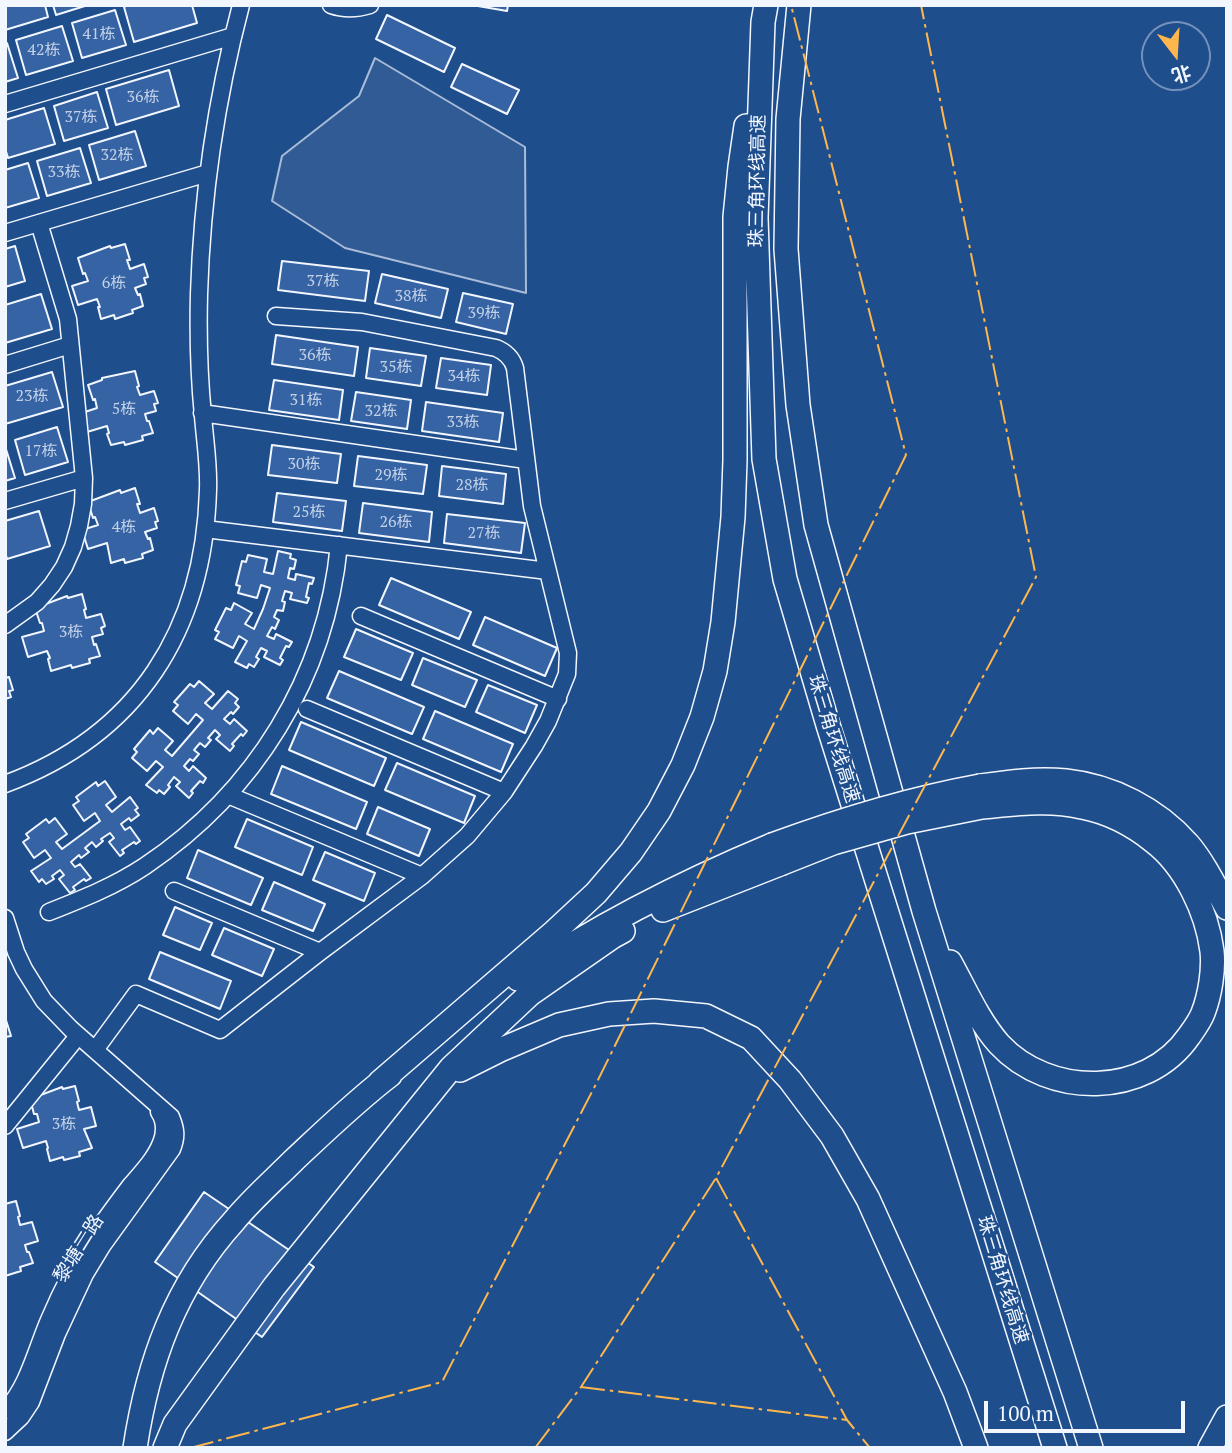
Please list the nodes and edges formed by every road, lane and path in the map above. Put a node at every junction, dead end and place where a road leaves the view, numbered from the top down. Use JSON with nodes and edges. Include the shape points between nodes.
{"nodes":[{"id":1,"x":241,"y":5,"type":"edge"},
{"id":2,"x":331,"y":5,"type":"edge"},
{"id":3,"x":370,"y":5,"type":"edge"},
{"id":4,"x":799,"y":5,"type":"edge"},
{"id":5,"x":764,"y":14,"type":"edge"},
{"id":6,"x":233,"y":36,"type":"junction"},
{"id":7,"x":5,"y":104,"type":"edge"},
{"id":8,"x":208,"y":173,"type":"junction"},
{"id":9,"x":39,"y":223,"type":"junction"},
{"id":10,"x":5,"y":233,"type":"edge"},
{"id":11,"x":276,"y":316,"type":"dead end"},
{"id":12,"x":70,"y":345,"type":"junction"},
{"id":13,"x":5,"y":365,"type":"edge"},
{"id":14,"x":202,"y":414,"type":"junction"},
{"id":15,"x":526,"y":460,"type":"junction"},
{"id":16,"x":84,"y":478,"type":"junction"},
{"id":17,"x":5,"y":501,"type":"edge"},
{"id":18,"x":205,"y":529,"type":"junction"},
{"id":19,"x":339,"y":545,"type":"junction"},
{"id":20,"x":548,"y":571,"type":"junction"},
{"id":21,"x":361,"y":615,"type":"dead end"},
{"id":22,"x":5,"y":625,"type":"edge"},
{"id":23,"x":558,"y":699,"type":"junction"},
{"id":24,"x":307,"y":709,"type":"dead end"},
{"id":25,"x":5,"y":785,"type":"edge"},
{"id":26,"x":504,"y":792,"type":"junction"},
{"id":27,"x":229,"y":795,"type":"junction"},
{"id":28,"x":981,"y":796,"type":"junction"},
{"id":29,"x":776,"y":855,"type":"junction"},
{"id":30,"x":422,"y":876,"type":"junction"},
{"id":31,"x":174,"y":891,"type":"dead end"},
{"id":32,"x":1227,"y":908,"type":"edge"},
{"id":33,"x":924,"y":911,"type":"junction"},
{"id":34,"x":49,"y":912,"type":"dead end"},
{"id":35,"x":5,"y":918,"type":"edge"},
{"id":36,"x":320,"y":953,"type":"junction"},
{"id":37,"x":78,"y":1036,"type":"junction"},
{"id":38,"x":95,"y":1050,"type":"junction"},
{"id":39,"x":441,"y":1080,"type":"junction"},
{"id":40,"x":380,"y":1082,"type":"junction"},
{"id":41,"x":150,"y":1098,"type":"junction"},
{"id":42,"x":5,"y":1126,"type":"edge"},
{"id":43,"x":5,"y":1411,"type":"edge"},
{"id":44,"x":1227,"y":1417,"type":"edge"},
{"id":45,"x":5,"y":1432,"type":"edge"},
{"id":46,"x":135,"y":1448,"type":"edge"},
{"id":47,"x":165,"y":1448,"type":"edge"},
{"id":48,"x":976,"y":1448,"type":"edge"},
{"id":49,"x":1055,"y":1448,"type":"edge"},
{"id":50,"x":1091,"y":1448,"type":"edge"},
{"id":51,"x":1210,"y":1448,"type":"edge"}],
"edges":[{"from":1,"to":6,"type":"street"},
{"from":2,"to":3,"type":"street","via":[[357,9]]},
{"from":4,"to":33,"type":"highway","name":"珠三角环线高速","via":[[788,119],[786,236],[798,405],[816,525]]},
{"from":5,"to":40,"type":"highway","via":[[735,217],[735,460],[729,573],[715,671],[702,717],[659,811],[596,893]]},
{"from":5,"to":49,"type":"highway","name":"珠三角环线高速","via":[[755,218],[764,459],[785,579]]},
{"from":6,"to":7,"type":"street"},
{"from":6,"to":8,"type":"street"},
{"from":8,"to":9,"type":"street"},
{"from":8,"to":14,"type":"street","via":[[199,295]]},
{"from":9,"to":10,"type":"street"},
{"from":9,"to":12,"type":"street","via":[[68,319]]},
{"from":11,"to":15,"type":"street","via":[[362,322],[502,350],[515,368]]},
{"from":12,"to":13,"type":"street"},
{"from":12,"to":16,"type":"street"},
{"from":14,"to":15,"type":"street"},
{"from":14,"to":18,"type":"street","via":[[208,463]]},
{"from":15,"to":20,"type":"street"},
{"from":16,"to":17,"type":"street"},
{"from":16,"to":22,"type":"street","via":[[79,526],[64,567],[37,602]]},
{"from":18,"to":19,"type":"street"},
{"from":18,"to":25,"type":"street","via":[[183,621],[148,682],[125,709],[70,754]]},
{"from":19,"to":20,"type":"street"},
{"from":19,"to":27,"type":"street","via":[[324,624],[308,673],[284,719]]},
{"from":20,"to":23,"type":"street","via":[[568,653]]},
{"from":21,"to":23,"type":"street"},
{"from":23,"to":26,"type":"street"},
{"from":24,"to":26,"type":"street"},
{"from":26,"to":30,"type":"street","via":[[467,836]]},
{"from":27,"to":30,"type":"street"},
{"from":27,"to":34,"type":"street","via":[[185,837],[143,867]]},
{"from":28,"to":29,"type":"highway","bridge":true,"via":[[833,843]]},
{"from":28,"to":32,"type":"highway","via":[[1042,780],[1088,785],[1131,800],[1171,827],[1188,845]]},
{"from":28,"to":33,"type":"highway","via":[[1082,807],[1120,819],[1155,842],[1181,870],[1203,914],[1212,952],[1203,1013],[1181,1048],[1152,1070],[1119,1082],[1086,1084],[1051,1077],[1024,1065],[999,1044],[978,1015]]},
{"from":29,"to":39,"type":"highway","via":[[612,937],[530,994]]},
{"from":29,"to":40,"type":"highway","via":[[661,895],[559,951]]},
{"from":30,"to":36,"type":"street"},
{"from":31,"to":36,"type":"street"},
{"from":33,"to":50,"type":"highway","name":"珠三角环线高速"},
{"from":35,"to":37,"type":"street","name":"黎塘二路","via":[[33,986]]},
{"from":36,"to":38,"type":"street","via":[[220,1030],[136,993]]},
{"from":37,"to":38,"type":"street","name":"黎塘二路"},
{"from":37,"to":42,"type":"street"},
{"from":38,"to":41,"type":"street","name":"黎塘二路"},
{"from":39,"to":47,"type":"highway","via":[[274,1287],[175,1424]]},
{"from":39,"to":48,"type":"highway","via":[[559,1025],[609,1014],[654,1011],[706,1016],[751,1038],[832,1136],[868,1199]]},
{"from":40,"to":46,"type":"highway","via":[[233,1221],[192,1277],[157,1355]]},
{"from":41,"to":43,"type":"street","name":"黎塘二路","via":[[163,1118],[163,1138],[71,1273],[20,1391]]},
{"from":41,"to":45,"type":"street","name":"黎塘二路","via":[[171,1117],[176,1141],[85,1274],[31,1402]]},
{"from":44,"to":51,"type":"highway"}]}
